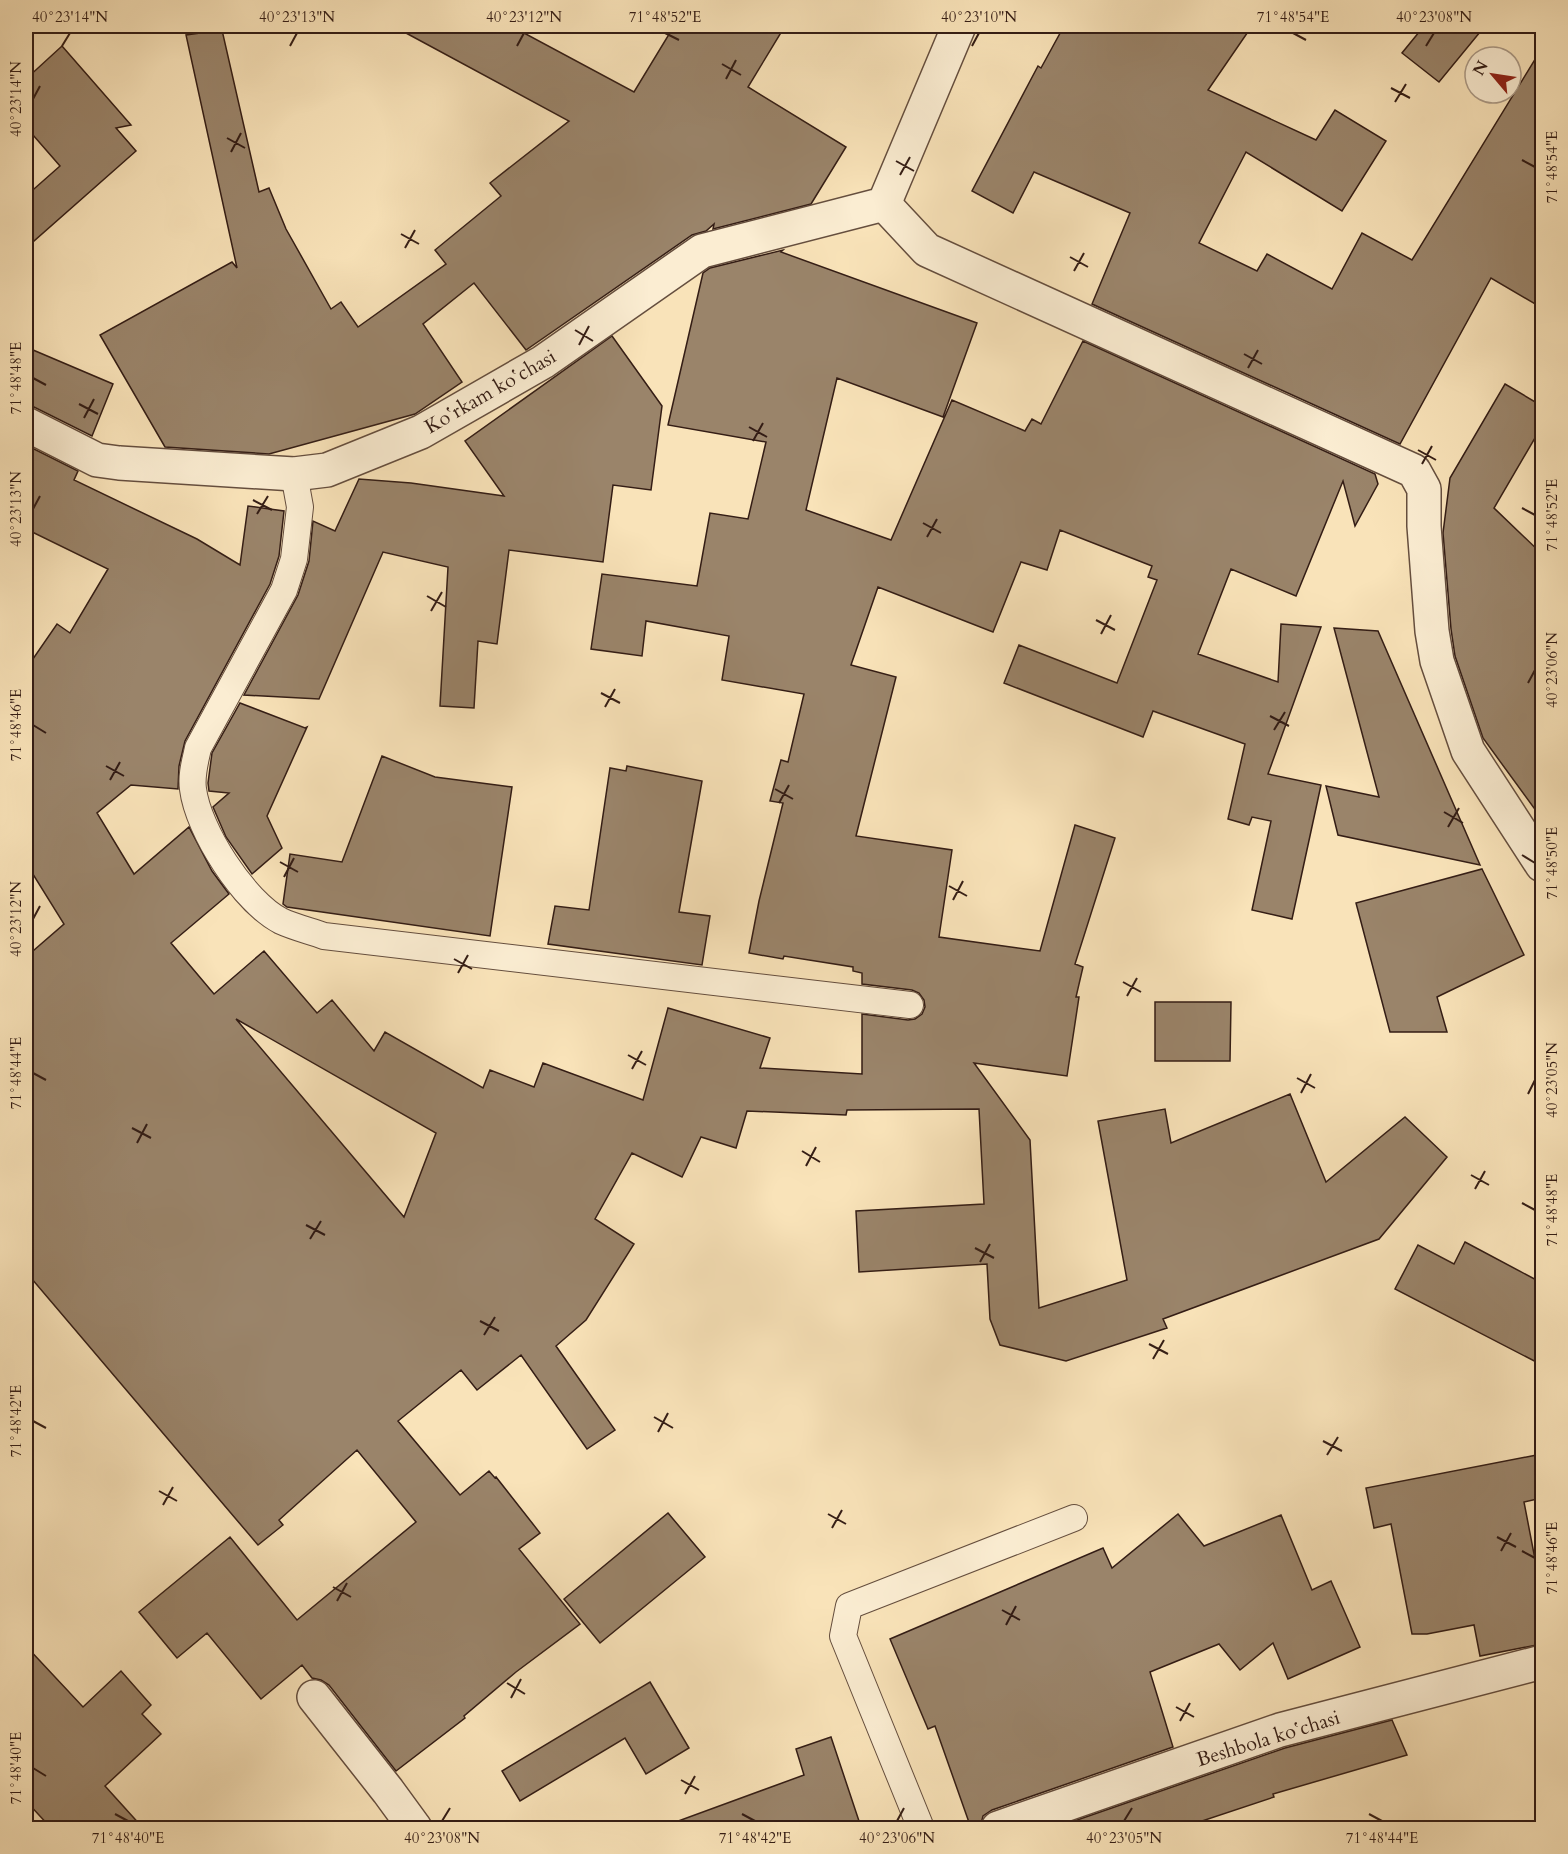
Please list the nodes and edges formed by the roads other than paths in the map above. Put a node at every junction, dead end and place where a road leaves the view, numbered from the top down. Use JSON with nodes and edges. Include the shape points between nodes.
{"nodes":[{"id":1,"x":959,"y":26,"type":"edge"},
{"id":2,"x":884,"y":204,"type":"junction"},
{"id":3,"x":26,"y":424,"type":"edge"},
{"id":4,"x":294,"y":474,"type":"junction"},
{"id":5,"x":1542,"y":865,"type":"edge"},
{"id":6,"x":910,"y":1005,"type":"dead end"},
{"id":7,"x":1074,"y":1518,"type":"dead end"},
{"id":8,"x":1542,"y":1662,"type":"edge"},
{"id":9,"x":314,"y":1697,"type":"dead end"},
{"id":10,"x":415,"y":1828,"type":"edge"},
{"id":11,"x":921,"y":1828,"type":"edge"},
{"id":12,"x":998,"y":1828,"type":"edge"}],
"edges":[{"from":1,"to":2,"type":"street"},
{"from":2,"to":4,"type":"street","name":"Koʻrkam koʻchasi","via":[[702,251],[543,362],[421,432],[327,470]]},
{"from":2,"to":5,"type":"street","via":[[927,250],[1414,471],[1424,489],[1437,661],[1468,751]]},
{"from":3,"to":4,"type":"street","name":"Koʻrkam koʻchasi","via":[[97,460]]},
{"from":4,"to":6,"type":"lane","via":[[300,507],[294,559],[284,590],[198,748],[192,772],[197,810],[218,854],[257,904],[280,920],[324,936]]},
{"from":7,"to":11,"type":"lane","via":[[849,1606],[843,1636]]},
{"from":8,"to":12,"type":"street","name":"Beshbola koʻchasi","via":[[1280,1731]]},
{"from":9,"to":10,"type":"street"}]}
